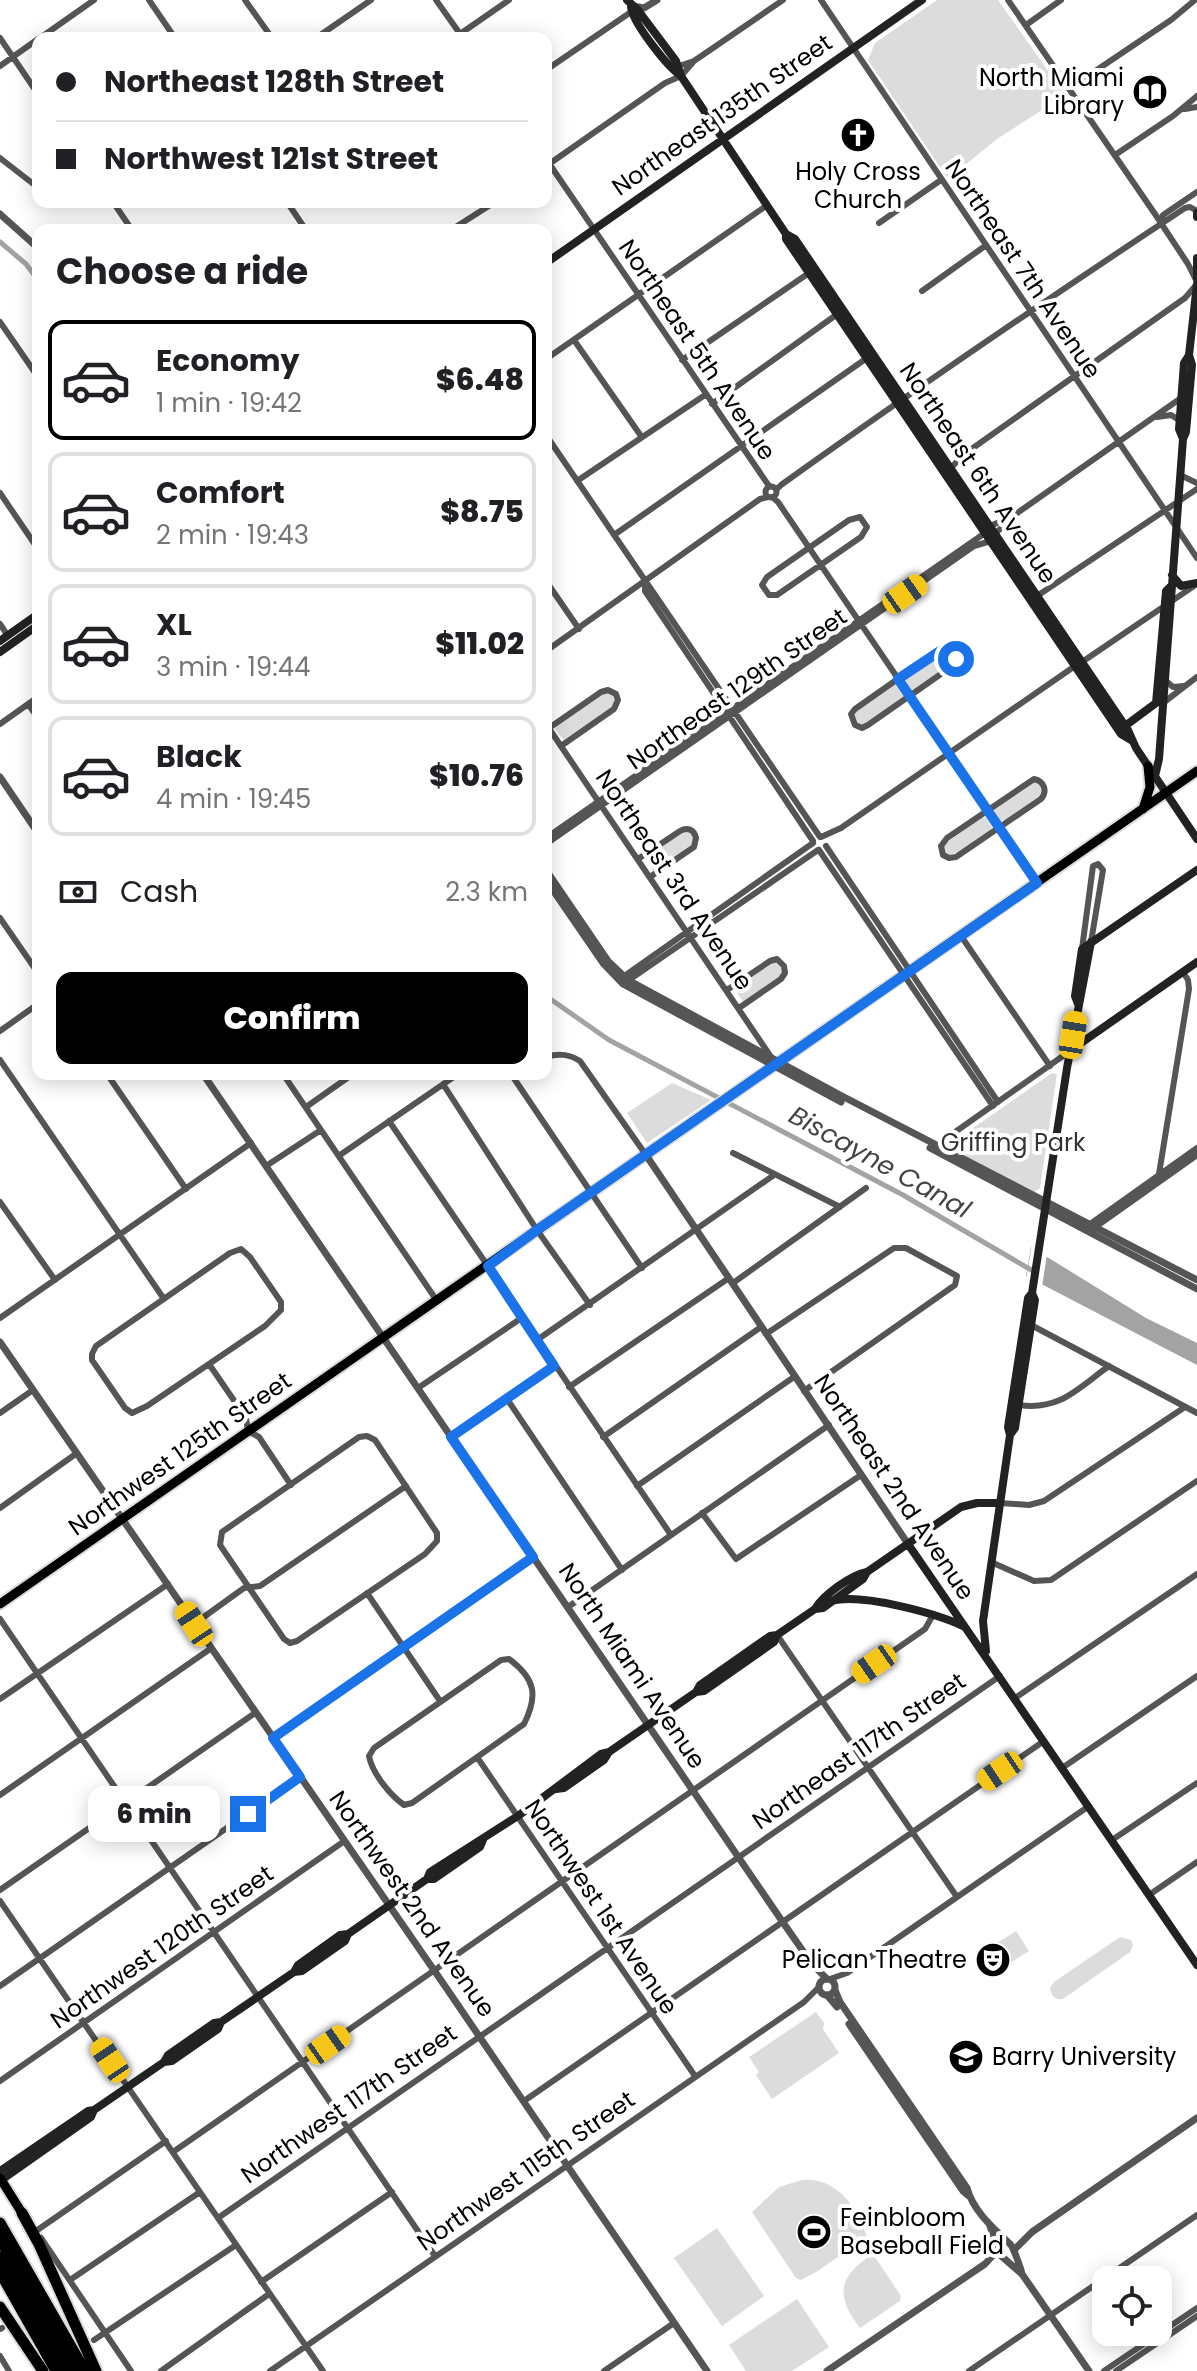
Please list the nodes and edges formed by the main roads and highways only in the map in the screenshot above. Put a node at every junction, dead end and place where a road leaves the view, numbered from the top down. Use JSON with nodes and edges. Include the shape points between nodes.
{"nodes":[{"id":1,"x":922,"y":0,"type":"edge"},
{"id":2,"x":629,"y":6,"type":"edge"},
{"id":3,"x":722,"y":138,"type":"junction"},
{"id":4,"x":786,"y":234,"type":"junction"},
{"id":5,"x":1197,"y":258,"type":"edge"},
{"id":6,"x":552,"y":259,"type":"edge"},
{"id":7,"x":809,"y":273,"type":"junction"},
{"id":8,"x":823,"y":280,"type":"junction"},
{"id":9,"x":1197,"y":283,"type":"edge"},
{"id":10,"x":1189,"y":355,"type":"junction"},
{"id":11,"x":1194,"y":375,"type":"edge"},
{"id":12,"x":1189,"y":396,"type":"edge"},
{"id":13,"x":899,"y":400,"type":"junction"},
{"id":14,"x":1183,"y":439,"type":"junction"},
{"id":15,"x":990,"y":534,"type":"junction"},
{"id":16,"x":1172,"y":575,"type":"junction"},
{"id":17,"x":1197,"y":584,"type":"edge"},
{"id":18,"x":1034,"y":598,"type":"junction"},
{"id":19,"x":1168,"y":604,"type":"junction"},
{"id":20,"x":32,"y":618,"type":"edge"},
{"id":21,"x":32,"y":629,"type":"edge"},
{"id":22,"x":4,"y":638,"type":"edge"},
{"id":23,"x":0,"y":652,"type":"edge"},
{"id":24,"x":1078,"y":664,"type":"junction"},
{"id":25,"x":1159,"y":704,"type":"junction"},
{"id":26,"x":1125,"y":726,"type":"junction"},
{"id":27,"x":1131,"y":740,"type":"junction"},
{"id":28,"x":1148,"y":766,"type":"junction"},
{"id":29,"x":1197,"y":771,"type":"edge"},
{"id":30,"x":1155,"y":776,"type":"junction"},
{"id":31,"x":1166,"y":793,"type":"junction"},
{"id":32,"x":1143,"y":809,"type":"junction"},
{"id":33,"x":1197,"y":839,"type":"edge"},
{"id":34,"x":1197,"y":870,"type":"edge"},
{"id":35,"x":1091,"y":942,"type":"junction"},
{"id":36,"x":1197,"y":962,"type":"edge"},
{"id":37,"x":1078,"y":1004,"type":"junction"},
{"id":38,"x":1076,"y":1019,"type":"junction"},
{"id":39,"x":1094,"y":1032,"type":"junction"},
{"id":40,"x":1070,"y":1051,"type":"junction"},
{"id":41,"x":1032,"y":1293,"type":"junction"},
{"id":42,"x":1010,"y":1435,"type":"junction"},
{"id":43,"x":1000,"y":1503,"type":"junction"},
{"id":44,"x":908,"y":1544,"type":"junction"},
{"id":45,"x":867,"y":1572,"type":"junction"},
{"id":46,"x":832,"y":1601,"type":"junction"},
{"id":47,"x":0,"y":1604,"type":"edge"},
{"id":48,"x":815,"y":1609,"type":"junction"},
{"id":49,"x":983,"y":1623,"type":"junction"},
{"id":50,"x":963,"y":1624,"type":"junction"},
{"id":51,"x":987,"y":1656,"type":"junction"},
{"id":52,"x":1197,"y":1965,"type":"edge"},
{"id":53,"x":0,"y":2178,"type":"edge"},
{"id":54,"x":22,"y":2213,"type":"joint"},
{"id":55,"x":0,"y":2223,"type":"edge"},
{"id":56,"x":0,"y":2239,"type":"edge"},
{"id":57,"x":0,"y":2257,"type":"edge"},
{"id":58,"x":0,"y":2272,"type":"edge"},
{"id":59,"x":0,"y":2307,"type":"edge"},
{"id":60,"x":43,"y":2371,"type":"edge"},
{"id":61,"x":56,"y":2371,"type":"edge"},
{"id":62,"x":65,"y":2371,"type":"edge"},
{"id":63,"x":75,"y":2371,"type":"edge"},
{"id":64,"x":85,"y":2371,"type":"edge"},
{"id":65,"x":96,"y":2371,"type":"edge"}],
"edges":[{"from":1,"to":3,"type":"main road","name":"Northeast 135th Street"},
{"from":2,"to":3,"type":"main road","name":"Northeast 6th Avenue","via":[[637,9]]},
{"from":3,"to":4,"type":"main road","name":"Northeast 6th Avenue"},
{"from":3,"to":6,"type":"main road","name":"Northeast 135th Street"},
{"from":4,"to":7,"type":"main road","name":"Northeast 6th Avenue"},
{"from":4,"to":8,"type":"main road","name":"Northeast 6th Avenue","via":[[792,235]]},
{"from":5,"to":9,"type":"main road"},
{"from":7,"to":8,"type":"main road"},
{"from":7,"to":13,"type":"main road","name":"Northeast 6th Avenue"},
{"from":8,"to":13,"type":"main road","name":"Northeast 6th Avenue"},
{"from":9,"to":10,"type":"main road"},
{"from":10,"to":11,"type":"main road"},
{"from":10,"to":12,"type":"main road","via":[[1184,363]]},
{"from":11,"to":12,"type":"main road"},
{"from":12,"to":14,"type":"main road"},
{"from":12,"to":14,"type":"main road","via":[[1180,420]]},
{"from":13,"to":15,"type":"main road","name":"Northeast 6th Avenue","via":[[951,468]]},
{"from":13,"to":15,"type":"main road","name":"Northeast 6th Avenue"},
{"from":14,"to":16,"type":"main road"},
{"from":15,"to":18,"type":"main road","name":"Northeast 6th Avenue"},
{"from":15,"to":18,"type":"main road","name":"Northeast 6th Avenue"},
{"from":16,"to":17,"type":"main road","via":[[1181,586]]},
{"from":16,"to":19,"type":"main road"},
{"from":18,"to":24,"type":"main road","name":"Northeast 6th Avenue"},
{"from":18,"to":24,"type":"main road","name":"Northeast 6th Avenue"},
{"from":19,"to":25,"type":"main road"},
{"from":19,"to":25,"type":"main road"},
{"from":20,"to":22,"type":"main road"},
{"from":21,"to":23,"type":"main road"},
{"from":24,"to":26,"type":"main road","name":"Northeast 6th Avenue"},
{"from":24,"to":27,"type":"main road","name":"Northeast 6th Avenue","via":[[1121,734]]},
{"from":25,"to":26,"type":"main road"},
{"from":25,"to":30,"type":"main road"},
{"from":26,"to":27,"type":"main road","name":"Northeast 6th Avenue"},
{"from":27,"to":28,"type":"main road","name":"Northeast 6th Avenue"},
{"from":28,"to":30,"type":"main road","name":"Northeast 6th Avenue"},
{"from":28,"to":32,"type":"main road","via":[[1150,787]]},
{"from":29,"to":31,"type":"main road","name":"Northwest 125th Street"},
{"from":30,"to":31,"type":"main road","name":"Northeast 6th Avenue"},
{"from":31,"to":32,"type":"main road","name":"Northwest 125th Street"},
{"from":31,"to":33,"type":"main road","name":"Northeast 6th Avenue"},
{"from":32,"to":47,"type":"main road","name":"Northwest 125th Street"},
{"from":34,"to":35,"type":"main road"},
{"from":35,"to":37,"type":"main road"},
{"from":35,"to":37,"type":"main road","via":[[1082,949]]},
{"from":36,"to":39,"type":"main road"},
{"from":37,"to":38,"type":"main road"},
{"from":38,"to":39,"type":"main road","via":[[1083,1029]]},
{"from":38,"to":40,"type":"main road"},
{"from":39,"to":40,"type":"main road"},
{"from":40,"to":41,"type":"main road"},
{"from":41,"to":42,"type":"main road"},
{"from":41,"to":42,"type":"main road","via":[[1019,1405]]},
{"from":42,"to":43,"type":"main road"},
{"from":43,"to":44,"type":"main road","via":[[965,1506]]},
{"from":43,"to":49,"type":"main road"},
{"from":44,"to":45,"type":"main road"},
{"from":44,"to":50,"type":"main road","name":"Northeast 2nd Avenue"},
{"from":45,"to":46,"type":"main road"},
{"from":45,"to":48,"type":"main road"},
{"from":46,"to":48,"type":"main road"},
{"from":46,"to":50,"type":"main road","via":[[859,1599]]},
{"from":48,"to":53,"type":"main road","via":[[723,1668],[564,1788],[441,1864],[218,2029]]},
{"from":49,"to":50,"type":"main road"},
{"from":49,"to":51,"type":"main road"},
{"from":50,"to":51,"type":"main road","name":"Northeast 2nd Avenue"},
{"from":51,"to":52,"type":"main road","name":"Northeast 2nd Avenue"},
{"from":53,"to":54,"type":"main road"},
{"from":54,"to":65,"type":"highway"},
{"from":55,"to":64,"type":"highway"},
{"from":56,"to":63,"type":"highway"},
{"from":57,"to":62,"type":"highway"},
{"from":58,"to":61,"type":"highway"},
{"from":59,"to":60,"type":"highway"}]}
